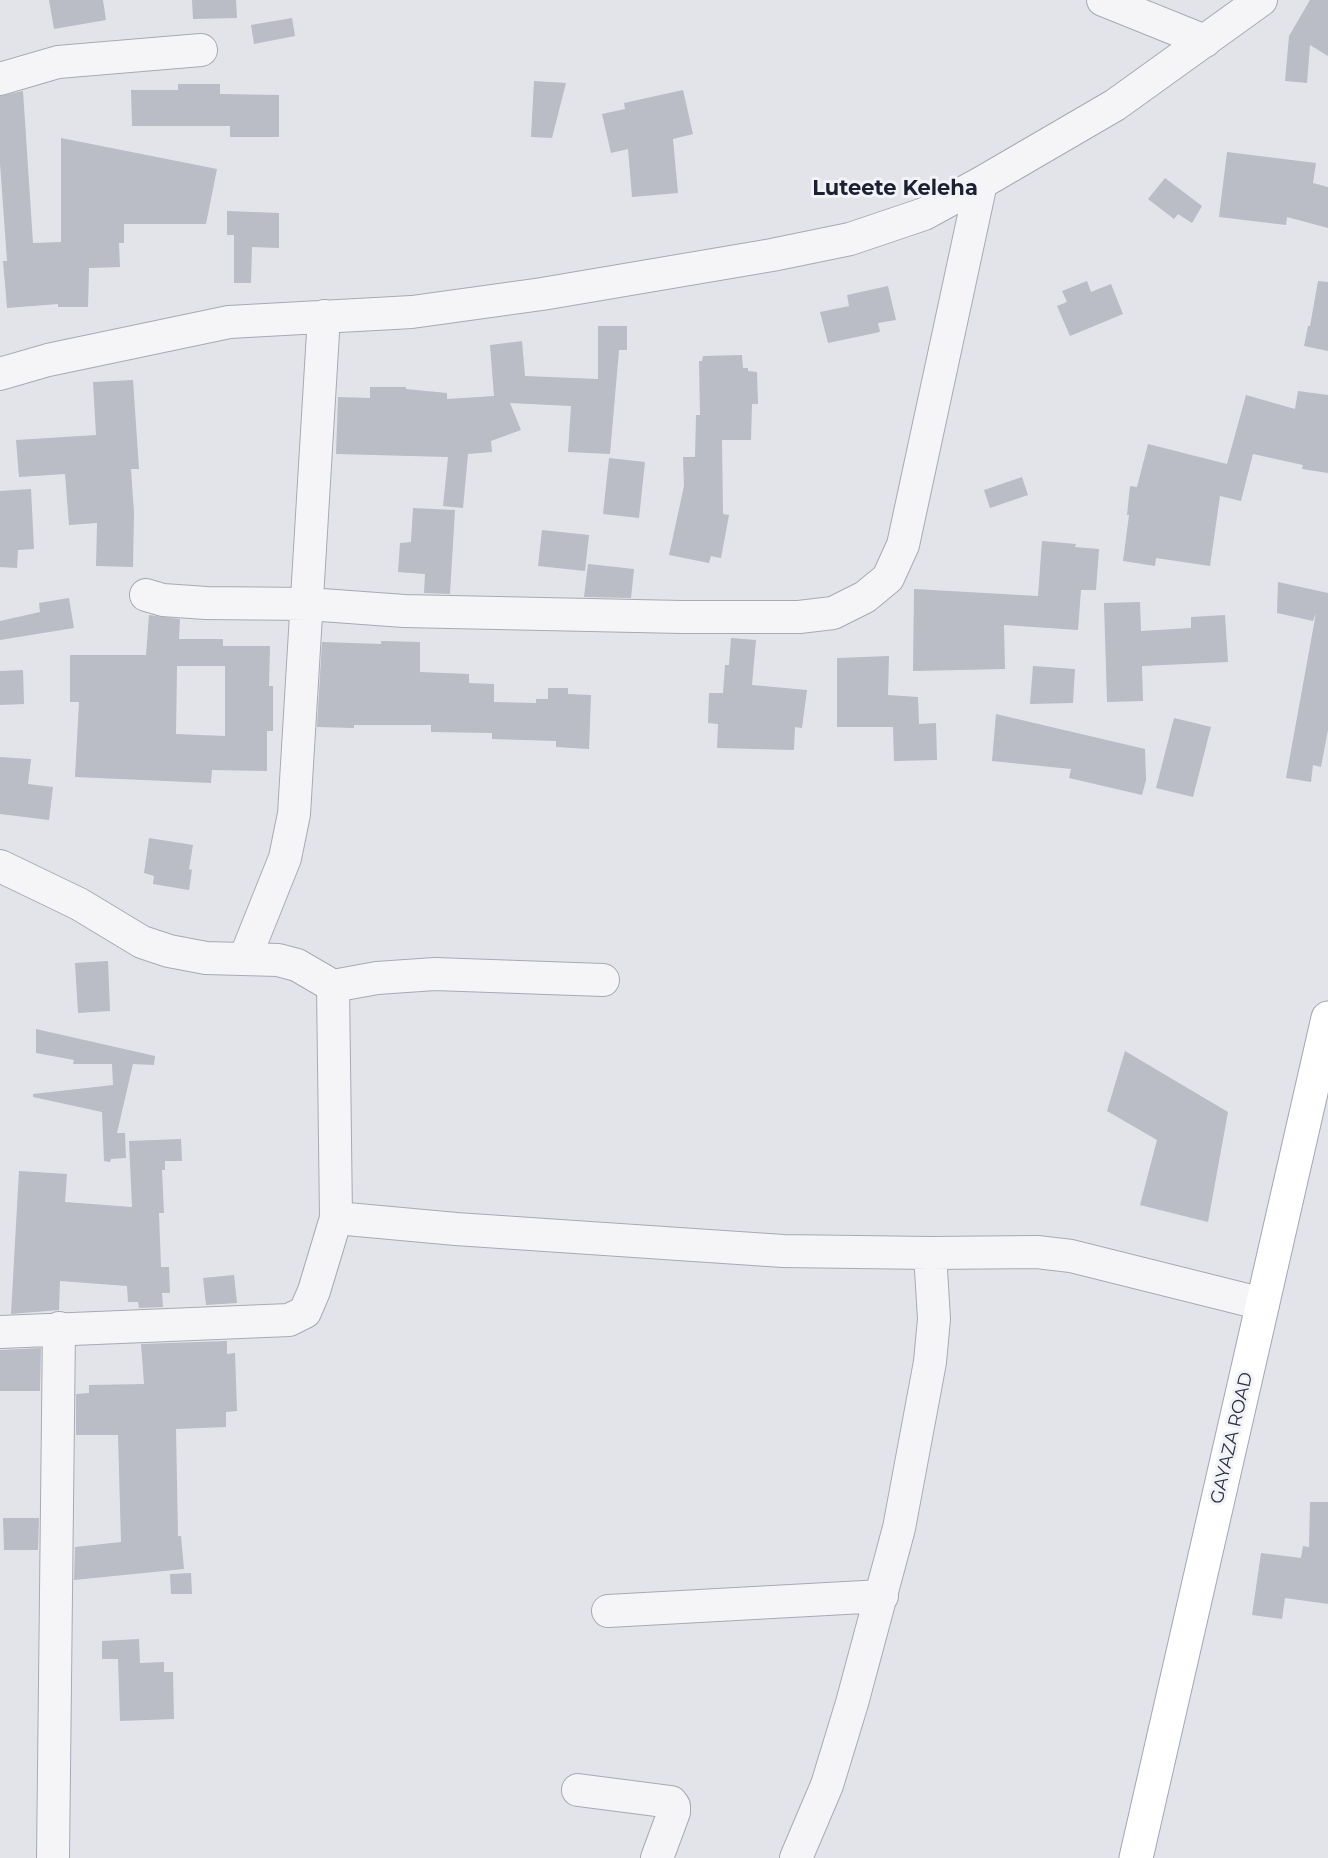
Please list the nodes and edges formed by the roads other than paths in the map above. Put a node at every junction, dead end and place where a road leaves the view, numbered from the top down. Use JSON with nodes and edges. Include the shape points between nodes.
{"nodes":[{"id":1,"x":1103,"y":0,"type":"edge"},
{"id":2,"x":1261,"y":0,"type":"edge"},
{"id":3,"x":1205,"y":41,"type":"junction"},
{"id":4,"x":201,"y":50,"type":"dead end"},
{"id":5,"x":0,"y":79,"type":"edge"},
{"id":6,"x":981,"y":183,"type":"junction"},
{"id":7,"x":324,"y":316,"type":"junction"},
{"id":8,"x":0,"y":374,"type":"edge"},
{"id":9,"x":146,"y":596,"type":"dead end"},
{"id":10,"x":308,"y":604,"type":"junction"},
{"id":11,"x":0,"y":866,"type":"edge"},
{"id":12,"x":245,"y":958,"type":"junction"},
{"id":13,"x":603,"y":980,"type":"dead end"},
{"id":14,"x":333,"y":986,"type":"junction"},
{"id":15,"x":1328,"y":1018,"type":"edge"},
{"id":16,"x":336,"y":1218,"type":"junction"},
{"id":17,"x":930,"y":1253,"type":"junction"},
{"id":18,"x":1263,"y":1304,"type":"junction"},
{"id":19,"x":59,"y":1328,"type":"junction"},
{"id":20,"x":0,"y":1332,"type":"edge"},
{"id":21,"x":882,"y":1596,"type":"junction"},
{"id":22,"x":608,"y":1611,"type":"dead end"},
{"id":23,"x":578,"y":1790,"type":"dead end"},
{"id":24,"x":53,"y":1858,"type":"edge"},
{"id":25,"x":657,"y":1858,"type":"edge"},
{"id":26,"x":796,"y":1858,"type":"edge"},
{"id":27,"x":1136,"y":1858,"type":"edge"}],
"edges":[{"from":1,"to":3,"type":"street"},
{"from":2,"to":3,"type":"street"},
{"from":3,"to":6,"type":"street","via":[[1115,105]]},
{"from":4,"to":5,"type":"street","via":[[58,62]]},
{"from":6,"to":7,"type":"street","via":[[924,214],[850,239],[783,253],[471,304],[412,312]]},
{"from":6,"to":10,"type":"street","via":[[903,544],[888,578],[865,597],[833,613],[799,616],[534,615]]},
{"from":7,"to":8,"type":"street","via":[[229,322],[48,360]]},
{"from":7,"to":10,"type":"street"},
{"from":9,"to":10,"type":"street","via":[[206,603]]},
{"from":10,"to":12,"type":"street","via":[[294,814],[285,858]]},
{"from":11,"to":12,"type":"street","via":[[79,903],[142,942],[206,958]]},
{"from":12,"to":14,"type":"street","via":[[297,965]]},
{"from":13,"to":14,"type":"street","via":[[435,974]]},
{"from":14,"to":16,"type":"street"},
{"from":15,"to":18,"type":"main road","name":"GAYAZA ROAD"},
{"from":16,"to":17,"type":"street","via":[[783,1251]]},
{"from":16,"to":19,"type":"street","via":[[305,1312],[289,1320]]},
{"from":17,"to":18,"type":"street","via":[[1037,1252],[1071,1256]]},
{"from":17,"to":21,"type":"street","via":[[934,1319],[930,1362]]},
{"from":18,"to":27,"type":"main road","name":"GAYAZA ROAD"},
{"from":19,"to":20,"type":"street"},
{"from":19,"to":24,"type":"street"},
{"from":21,"to":22,"type":"street"},
{"from":21,"to":26,"type":"street","via":[[827,1785]]},
{"from":23,"to":25,"type":"street","via":[[671,1802],[674,1812]]}]}
